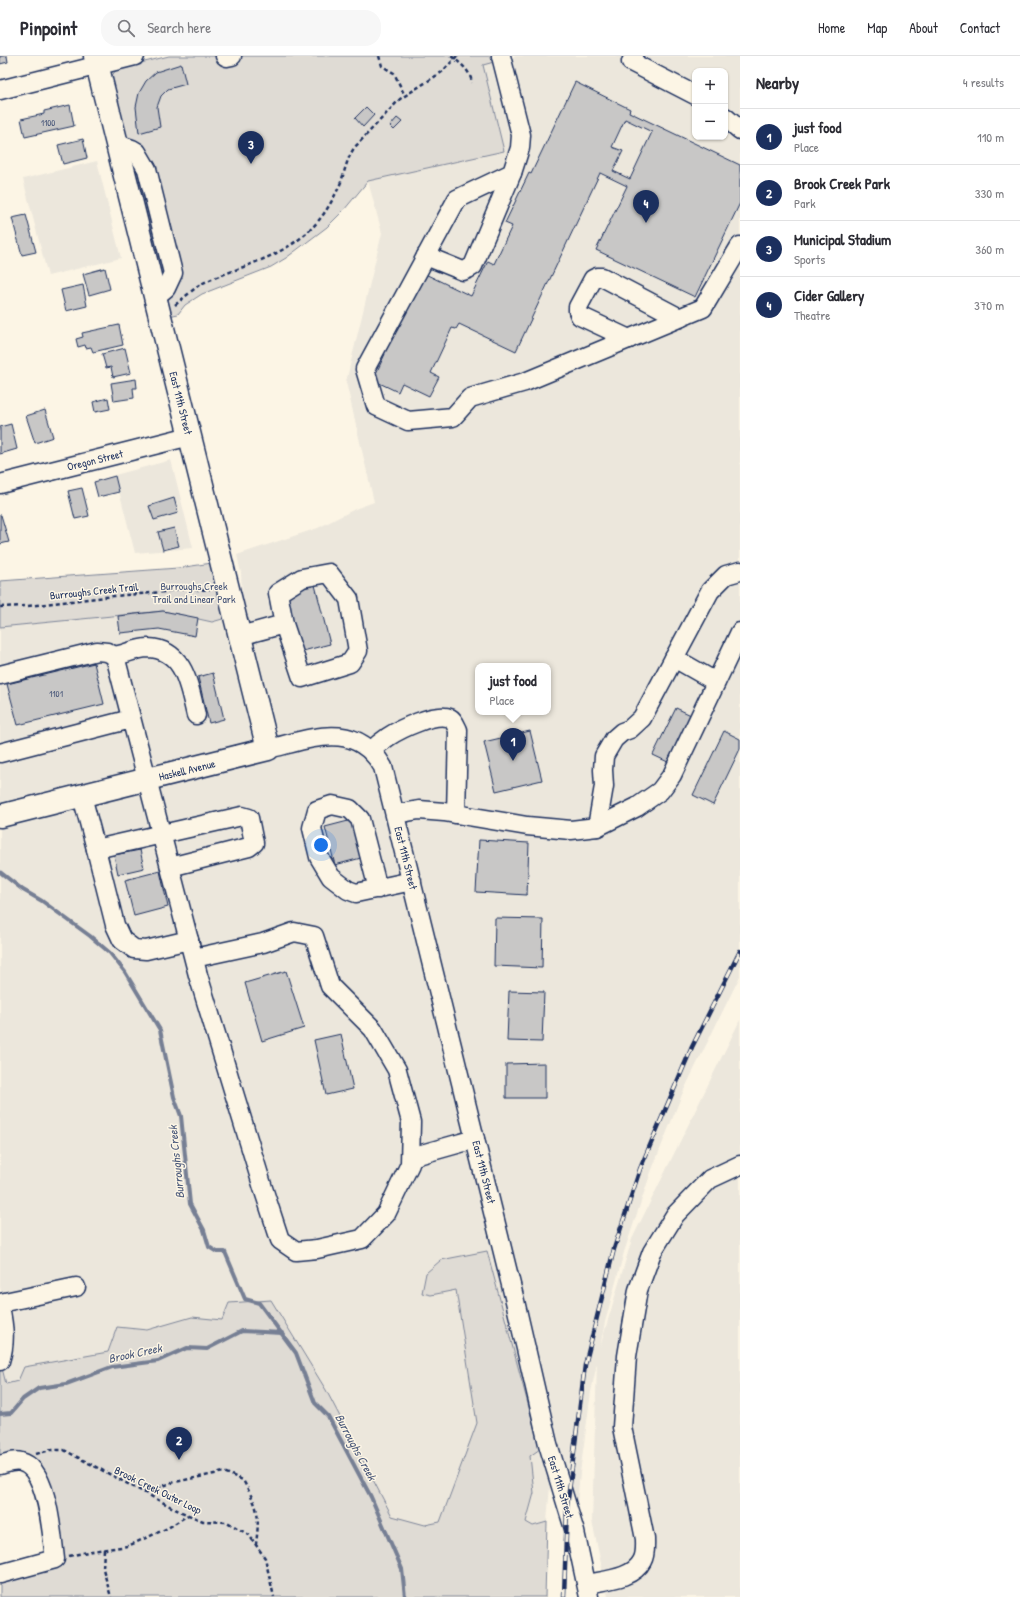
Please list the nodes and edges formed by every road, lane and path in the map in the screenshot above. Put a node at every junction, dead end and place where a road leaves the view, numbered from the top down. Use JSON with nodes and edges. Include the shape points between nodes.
{"nodes":[{"id":1,"x":135,"y":56,"type":"edge"},
{"id":2,"x":225,"y":56,"type":"edge"},
{"id":3,"x":232,"y":56,"type":"edge"},
{"id":4,"x":379,"y":56,"type":"edge"},
{"id":5,"x":451,"y":56,"type":"edge"},
{"id":6,"x":634,"y":56,"type":"edge"},
{"id":7,"x":456,"y":57,"type":"edge"},
{"id":8,"x":501,"y":58,"type":"edge"},
{"id":9,"x":96,"y":61,"type":"edge"},
{"id":10,"x":472,"y":83,"type":"dead end"},
{"id":11,"x":0,"y":90,"type":"edge"},
{"id":12,"x":692,"y":93,"type":"edge"},
{"id":13,"x":405,"y":96,"type":"junction"},
{"id":14,"x":728,"y":120,"type":"edge"},
{"id":15,"x":740,"y":130,"type":"edge"},
{"id":16,"x":512,"y":173,"type":"junction"},
{"id":17,"x":740,"y":246,"type":"edge"},
{"id":18,"x":426,"y":256,"type":"junction"},
{"id":19,"x":163,"y":302,"type":"junction"},
{"id":20,"x":680,"y":318,"type":"junction"},
{"id":21,"x":629,"y":339,"type":"junction"},
{"id":22,"x":190,"y":436,"type":"junction"},
{"id":23,"x":0,"y":484,"type":"edge"},
{"id":24,"x":740,"y":571,"type":"edge"},
{"id":25,"x":213,"y":588,"type":"dead end"},
{"id":26,"x":0,"y":607,"type":"edge"},
{"id":27,"x":284,"y":624,"type":"junction"},
{"id":28,"x":740,"y":632,"type":"edge"},
{"id":29,"x":240,"y":636,"type":"junction"},
{"id":30,"x":115,"y":656,"type":"junction"},
{"id":31,"x":674,"y":658,"type":"junction"},
{"id":32,"x":0,"y":675,"type":"edge"},
{"id":33,"x":716,"y":682,"type":"junction"},
{"id":34,"x":196,"y":715,"type":"dead end"},
{"id":35,"x":131,"y":719,"type":"junction"},
{"id":36,"x":268,"y":750,"type":"junction"},
{"id":37,"x":371,"y":751,"type":"junction"},
{"id":38,"x":0,"y":752,"type":"edge"},
{"id":39,"x":147,"y":780,"type":"junction"},
{"id":40,"x":82,"y":796,"type":"junction"},
{"id":41,"x":396,"y":814,"type":"junction"},
{"id":42,"x":456,"y":814,"type":"junction"},
{"id":43,"x":0,"y":816,"type":"edge"},
{"id":44,"x":597,"y":827,"type":"junction"},
{"id":45,"x":161,"y":834,"type":"junction"},
{"id":46,"x":96,"y":850,"type":"junction"},
{"id":47,"x":170,"y":867,"type":"junction"},
{"id":48,"x":412,"y":881,"type":"junction"},
{"id":49,"x":378,"y":888,"type":"junction"},
{"id":50,"x":189,"y":940,"type":"junction"},
{"id":51,"x":194,"y":958,"type":"junction"},
{"id":52,"x":476,"y":1139,"type":"junction"},
{"id":53,"x":411,"y":1156,"type":"junction"},
{"id":54,"x":740,"y":1165,"type":"edge"},
{"id":55,"x":76,"y":1287,"type":"dead end"},
{"id":56,"x":0,"y":1303,"type":"edge"},
{"id":57,"x":0,"y":1307,"type":"edge"},
{"id":58,"x":0,"y":1361,"type":"edge"},
{"id":59,"x":22,"y":1462,"type":"junction"},
{"id":60,"x":0,"y":1465,"type":"edge"},
{"id":61,"x":143,"y":1492,"type":"junction"},
{"id":62,"x":188,"y":1515,"type":"junction"},
{"id":63,"x":256,"y":1545,"type":"junction"},
{"id":64,"x":104,"y":1550,"type":"junction"},
{"id":65,"x":55,"y":1559,"type":"junction"},
{"id":66,"x":0,"y":1574,"type":"edge"},
{"id":67,"x":588,"y":1591,"type":"edge"},
{"id":68,"x":111,"y":1597,"type":"edge"},
{"id":69,"x":274,"y":1597,"type":"edge"}],
"edges":[{"from":1,"to":9,"type":"street"},
{"from":2,"to":3,"type":"street"},
{"from":4,"to":13,"type":"path","via":[[382,66],[394,73]]},
{"from":5,"to":7,"type":"path"},
{"from":6,"to":12,"type":"street","via":[[631,62]]},
{"from":7,"to":10,"type":"path","via":[[467,69]]},
{"from":7,"to":13,"type":"path","via":[[442,72]]},
{"from":8,"to":16,"type":"street","via":[[521,135],[520,148]]},
{"from":9,"to":11,"type":"street"},
{"from":9,"to":19,"type":"main road","name":"East 11th Street"},
{"from":13,"to":19,"type":"path","via":[[354,148],[345,163],[341,182],[328,207],[299,239],[274,255],[217,276]]},
{"from":14,"to":15,"type":"street"},
{"from":16,"to":18,"type":"street","via":[[457,199]]},
{"from":16,"to":18,"type":"street","via":[[473,266],[463,271]]},
{"from":17,"to":20,"type":"street","via":[[704,308]]},
{"from":18,"to":21,"type":"street","via":[[365,369],[376,406],[408,421],[453,417],[470,398],[525,382]]},
{"from":19,"to":22,"type":"main road","name":"East 11th Street"},
{"from":20,"to":21,"type":"street"},
{"from":20,"to":21,"type":"street","via":[[602,277],[593,278],[578,307],[580,316]]},
{"from":22,"to":23,"type":"street","name":"Oregon Street"},
{"from":22,"to":29,"type":"main road","name":"East 11th Street"},
{"from":24,"to":31,"type":"street","via":[[726,575],[710,591]]},
{"from":25,"to":26,"type":"path","name":"Burroughs Creek Trail","via":[[178,589]]},
{"from":27,"to":27,"type":"street","via":[[278,593],[302,578],[329,573],[349,599],[358,651],[350,663],[302,678]]},
{"from":27,"to":29,"type":"street"},
{"from":28,"to":33,"type":"street"},
{"from":29,"to":36,"type":"main road","name":"East 11th Street"},
{"from":30,"to":32,"type":"street","via":[[96,650]]},
{"from":30,"to":34,"type":"street","via":[[147,648],[161,650],[175,658],[182,669]]},
{"from":30,"to":35,"type":"street"},
{"from":31,"to":33,"type":"street"},
{"from":31,"to":44,"type":"street","via":[[642,718],[614,739],[604,756],[604,786]]},
{"from":33,"to":44,"type":"street","via":[[672,776],[660,791],[637,807]]},
{"from":35,"to":38,"type":"street"},
{"from":35,"to":39,"type":"street"},
{"from":36,"to":37,"type":"street","name":"Haskell Avenue","via":[[336,735],[350,738]]},
{"from":36,"to":39,"type":"main road","name":"Haskell Avenue"},
{"from":37,"to":41,"type":"street","name":"East 11th Street","via":[[383,767]]},
{"from":37,"to":42,"type":"street","via":[[386,738],[419,722],[440,716],[450,718],[458,730]]},
{"from":39,"to":40,"type":"main road","name":"Haskell Avenue"},
{"from":39,"to":45,"type":"street"},
{"from":40,"to":43,"type":"main road","name":"Haskell Avenue"},
{"from":40,"to":46,"type":"street"},
{"from":41,"to":42,"type":"street","via":[[419,810]]},
{"from":41,"to":48,"type":"street","name":"East 11th Street"},
{"from":42,"to":44,"type":"street","via":[[527,826],[571,830]]},
{"from":45,"to":46,"type":"street"},
{"from":45,"to":47,"type":"street"},
{"from":45,"to":47,"type":"street","via":[[242,816],[249,818],[254,843],[249,847]]},
{"from":46,"to":50,"type":"street","via":[[115,925],[122,940],[134,949],[146,950]]},
{"from":47,"to":50,"type":"street"},
{"from":48,"to":49,"type":"street"},
{"from":48,"to":52,"type":"street","name":"East 11th Street"},
{"from":49,"to":49,"type":"street","via":[[356,894],[332,877],[319,858],[312,828],[316,810],[332,805],[350,808],[360,819]]},
{"from":50,"to":51,"type":"street"},
{"from":51,"to":53,"type":"street","via":[[263,943],[294,932],[314,936],[330,986],[373,1029],[397,1070],[411,1122]]},
{"from":51,"to":53,"type":"street","via":[[280,1240],[296,1251],[362,1239],[386,1214],[410,1164]]},
{"from":52,"to":53,"type":"street"},
{"from":52,"to":67,"type":"street","name":"East 11th Street","via":[[548,1444],[575,1532]]},
{"from":54,"to":67,"type":"street","via":[[710,1179],[675,1215],[652,1252],[641,1284],[627,1356],[622,1427],[645,1539],[645,1551],[642,1561],[634,1570]]},
{"from":55,"to":56,"type":"street"},
{"from":57,"to":58,"type":"street","via":[[5,1332]]},
{"from":59,"to":60,"type":"street"},
{"from":59,"to":61,"type":"path","name":"Brook Creek Outer Loop","via":[[50,1450],[64,1450]]},
{"from":59,"to":65,"type":"street","via":[[33,1470],[40,1480],[47,1501]]},
{"from":61,"to":62,"type":"path","name":"Brook Creek Outer Loop"},
{"from":61,"to":63,"type":"path","via":[[175,1482],[224,1472],[243,1480],[256,1504],[259,1519]]},
{"from":62,"to":63,"type":"path","name":"Brook Creek Outer Loop","via":[[203,1521],[228,1522],[249,1535]]},
{"from":62,"to":64,"type":"path","via":[[168,1528],[128,1546]]},
{"from":63,"to":69,"type":"path","name":"Brook Creek Outer Loop","via":[[265,1558]]},
{"from":64,"to":65,"type":"path"},
{"from":64,"to":68,"type":"path","via":[[103,1569]]},
{"from":65,"to":66,"type":"street"}]}
